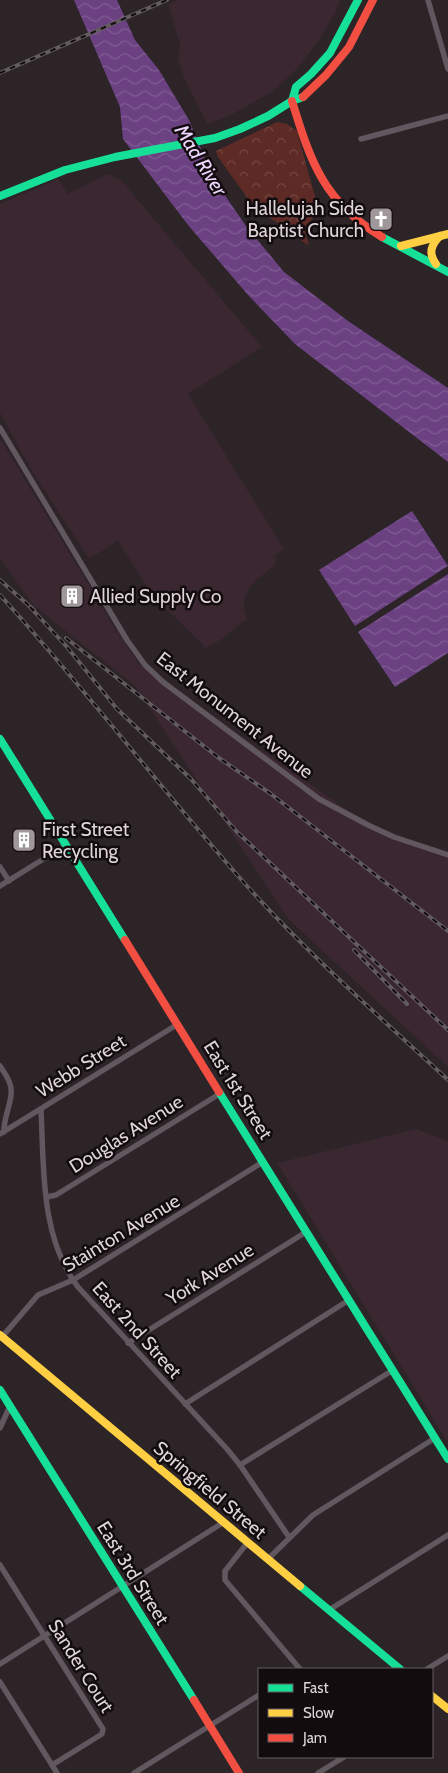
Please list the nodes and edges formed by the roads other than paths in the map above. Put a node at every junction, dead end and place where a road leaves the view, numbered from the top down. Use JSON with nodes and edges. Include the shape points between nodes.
{"nodes":[{"id":1,"x":358,"y":0,"type":"edge"},
{"id":2,"x":373,"y":0,"type":"edge"},
{"id":3,"x":428,"y":0,"type":"edge"},
{"id":4,"x":448,"y":69,"type":"edge"},
{"id":5,"x":292,"y":101,"type":"junction"},
{"id":6,"x":448,"y":116,"type":"edge"},
{"id":7,"x":361,"y":139,"type":"dead end"},
{"id":8,"x":0,"y":196,"type":"edge"},
{"id":9,"x":444,"y":235,"type":"edge"},
{"id":10,"x":401,"y":246,"type":"junction"},
{"id":11,"x":437,"y":266,"type":"junction"},
{"id":12,"x":448,"y":272,"type":"edge"},
{"id":13,"x":0,"y":428,"type":"edge"},
{"id":14,"x":0,"y":739,"type":"edge"},
{"id":15,"x":66,"y":845,"type":"junction"},
{"id":16,"x":448,"y":855,"type":"edge"},
{"id":17,"x":0,"y":867,"type":"edge"},
{"id":18,"x":8,"y":881,"type":"junction"},
{"id":19,"x":0,"y":886,"type":"edge"},
{"id":20,"x":178,"y":1024,"type":"junction"},
{"id":21,"x":0,"y":1066,"type":"edge"},
{"id":22,"x":221,"y":1093,"type":"junction"},
{"id":23,"x":41,"y":1109,"type":"junction"},
{"id":24,"x":2,"y":1133,"type":"edge"},
{"id":25,"x":263,"y":1162,"type":"junction"},
{"id":26,"x":47,"y":1197,"type":"junction"},
{"id":27,"x":306,"y":1232,"type":"junction"},
{"id":28,"x":73,"y":1280,"type":"junction"},
{"id":29,"x":349,"y":1300,"type":"junction"},
{"id":30,"x":1,"y":1336,"type":"edge"},
{"id":31,"x":128,"y":1342,"type":"junction"},
{"id":32,"x":393,"y":1370,"type":"junction"},
{"id":33,"x":0,"y":1390,"type":"edge"},
{"id":34,"x":185,"y":1404,"type":"junction"},
{"id":35,"x":10,"y":1406,"type":"junction"},
{"id":36,"x":0,"y":1428,"type":"edge"},
{"id":37,"x":435,"y":1438,"type":"junction"},
{"id":38,"x":448,"y":1459,"type":"edge"},
{"id":39,"x":240,"y":1465,"type":"junction"},
{"id":40,"x":224,"y":1522,"type":"junction"},
{"id":41,"x":448,"y":1535,"type":"edge"},
{"id":42,"x":290,"y":1537,"type":"junction"},
{"id":43,"x":248,"y":1542,"type":"junction"},
{"id":44,"x":268,"y":1559,"type":"junction"},
{"id":45,"x":0,"y":1565,"type":"edge"},
{"id":46,"x":123,"y":1587,"type":"junction"},
{"id":47,"x":330,"y":1610,"type":"junction"},
{"id":48,"x":45,"y":1636,"type":"junction"},
{"id":49,"x":448,"y":1656,"type":"edge"},
{"id":50,"x":0,"y":1664,"type":"edge"},
{"id":51,"x":299,"y":1668,"type":"edge"},
{"id":52,"x":399,"y":1668,"type":"edge"},
{"id":53,"x":429,"y":1668,"type":"edge"},
{"id":54,"x":0,"y":1682,"type":"edge"},
{"id":55,"x":258,"y":1696,"type":"edge"},
{"id":56,"x":433,"y":1697,"type":"edge"},
{"id":57,"x":448,"y":1709,"type":"edge"},
{"id":58,"x":210,"y":1725,"type":"junction"},
{"id":59,"x":342,"y":1758,"type":"edge"},
{"id":60,"x":52,"y":1765,"type":"junction"},
{"id":61,"x":57,"y":1773,"type":"edge"},
{"id":62,"x":134,"y":1773,"type":"edge"},
{"id":63,"x":239,"y":1773,"type":"edge"},
{"id":64,"x":318,"y":1773,"type":"edge"}],
"edges":[{"from":1,"to":5,"type":"main road","via":[[330,53],[296,87]]},
{"from":2,"to":5,"type":"main road","via":[[357,34],[338,62],[302,98]]},
{"from":3,"to":4,"type":"street"},
{"from":5,"to":8,"type":"main road","via":[[268,116],[215,138],[115,157],[46,177]]},
{"from":5,"to":10,"type":"main road","via":[[309,153],[340,205],[366,227]]},
{"from":6,"to":7,"type":"street"},
{"from":9,"to":10,"type":"main road"},
{"from":9,"to":11,"type":"main road","via":[[431,246],[431,257]]},
{"from":10,"to":11,"type":"main road"},
{"from":11,"to":12,"type":"main road"},
{"from":13,"to":16,"type":"street","name":"East Monument Avenue","via":[[126,640],[145,665],[319,799],[394,837]]},
{"from":14,"to":15,"type":"main road","name":"East 1st Street"},
{"from":15,"to":18,"type":"street"},
{"from":15,"to":20,"type":"main road","name":"East 1st Street"},
{"from":17,"to":18,"type":"street"},
{"from":18,"to":19,"type":"street"},
{"from":20,"to":22,"type":"main road","name":"East 1st Street"},
{"from":20,"to":23,"type":"street","name":"Webb Street"},
{"from":21,"to":24,"type":"street","via":[[10,1081],[12,1091]]},
{"from":22,"to":25,"type":"main road","name":"East 1st Street"},
{"from":22,"to":26,"type":"street","name":"Douglas Avenue","via":[[56,1195]]},
{"from":23,"to":24,"type":"street","name":"Webb Street"},
{"from":23,"to":26,"type":"street","name":"East 2nd Street"},
{"from":25,"to":27,"type":"main road","name":"East 1st Street"},
{"from":25,"to":28,"type":"street","name":"Stainton Avenue"},
{"from":26,"to":28,"type":"street","name":"East 2nd Street","via":[[52,1233]]},
{"from":27,"to":29,"type":"main road","name":"East 1st Street"},
{"from":27,"to":31,"type":"street","name":"York Avenue"},
{"from":28,"to":30,"type":"street","name":"Stainton Avenue","via":[[38,1295]]},
{"from":28,"to":31,"type":"street","name":"East 2nd Street"},
{"from":29,"to":32,"type":"main road","name":"East 1st Street"},
{"from":29,"to":34,"type":"street"},
{"from":30,"to":40,"type":"main road","name":"Springfield Street"},
{"from":31,"to":34,"type":"street","name":"East 2nd Street"},
{"from":32,"to":37,"type":"main road","name":"East 1st Street"},
{"from":32,"to":39,"type":"street"},
{"from":33,"to":35,"type":"main road","name":"East 3rd Street"},
{"from":34,"to":39,"type":"street","name":"East 2nd Street"},
{"from":35,"to":36,"type":"street"},
{"from":35,"to":46,"type":"main road","name":"East 3rd Street"},
{"from":37,"to":38,"type":"main road","name":"East 1st Street"},
{"from":37,"to":42,"type":"street","via":[[321,1509]]},
{"from":39,"to":42,"type":"street","name":"East 2nd Street"},
{"from":40,"to":43,"type":"main road","name":"Springfield Street"},
{"from":40,"to":46,"type":"street"},
{"from":41,"to":47,"type":"street"},
{"from":42,"to":44,"type":"street"},
{"from":43,"to":44,"type":"main road","name":"Springfield Street"},
{"from":43,"to":51,"type":"street","via":[[224,1571],[225,1580]]},
{"from":44,"to":47,"type":"main road","name":"Springfield Street"},
{"from":45,"to":48,"type":"street","name":"Sander Court"},
{"from":46,"to":48,"type":"street"},
{"from":46,"to":58,"type":"main road","name":"East 3rd Street"},
{"from":47,"to":52,"type":"main road","name":"Springfield Street"},
{"from":48,"to":50,"type":"street"},
{"from":48,"to":60,"type":"street","name":"Sander Court","via":[[104,1731]]},
{"from":49,"to":53,"type":"street"},
{"from":54,"to":60,"type":"street"},
{"from":55,"to":58,"type":"street"},
{"from":56,"to":57,"type":"main road"},
{"from":58,"to":62,"type":"street"},
{"from":58,"to":63,"type":"main road","name":"East 3rd Street"},
{"from":59,"to":64,"type":"street"},
{"from":60,"to":61,"type":"street"}]}
